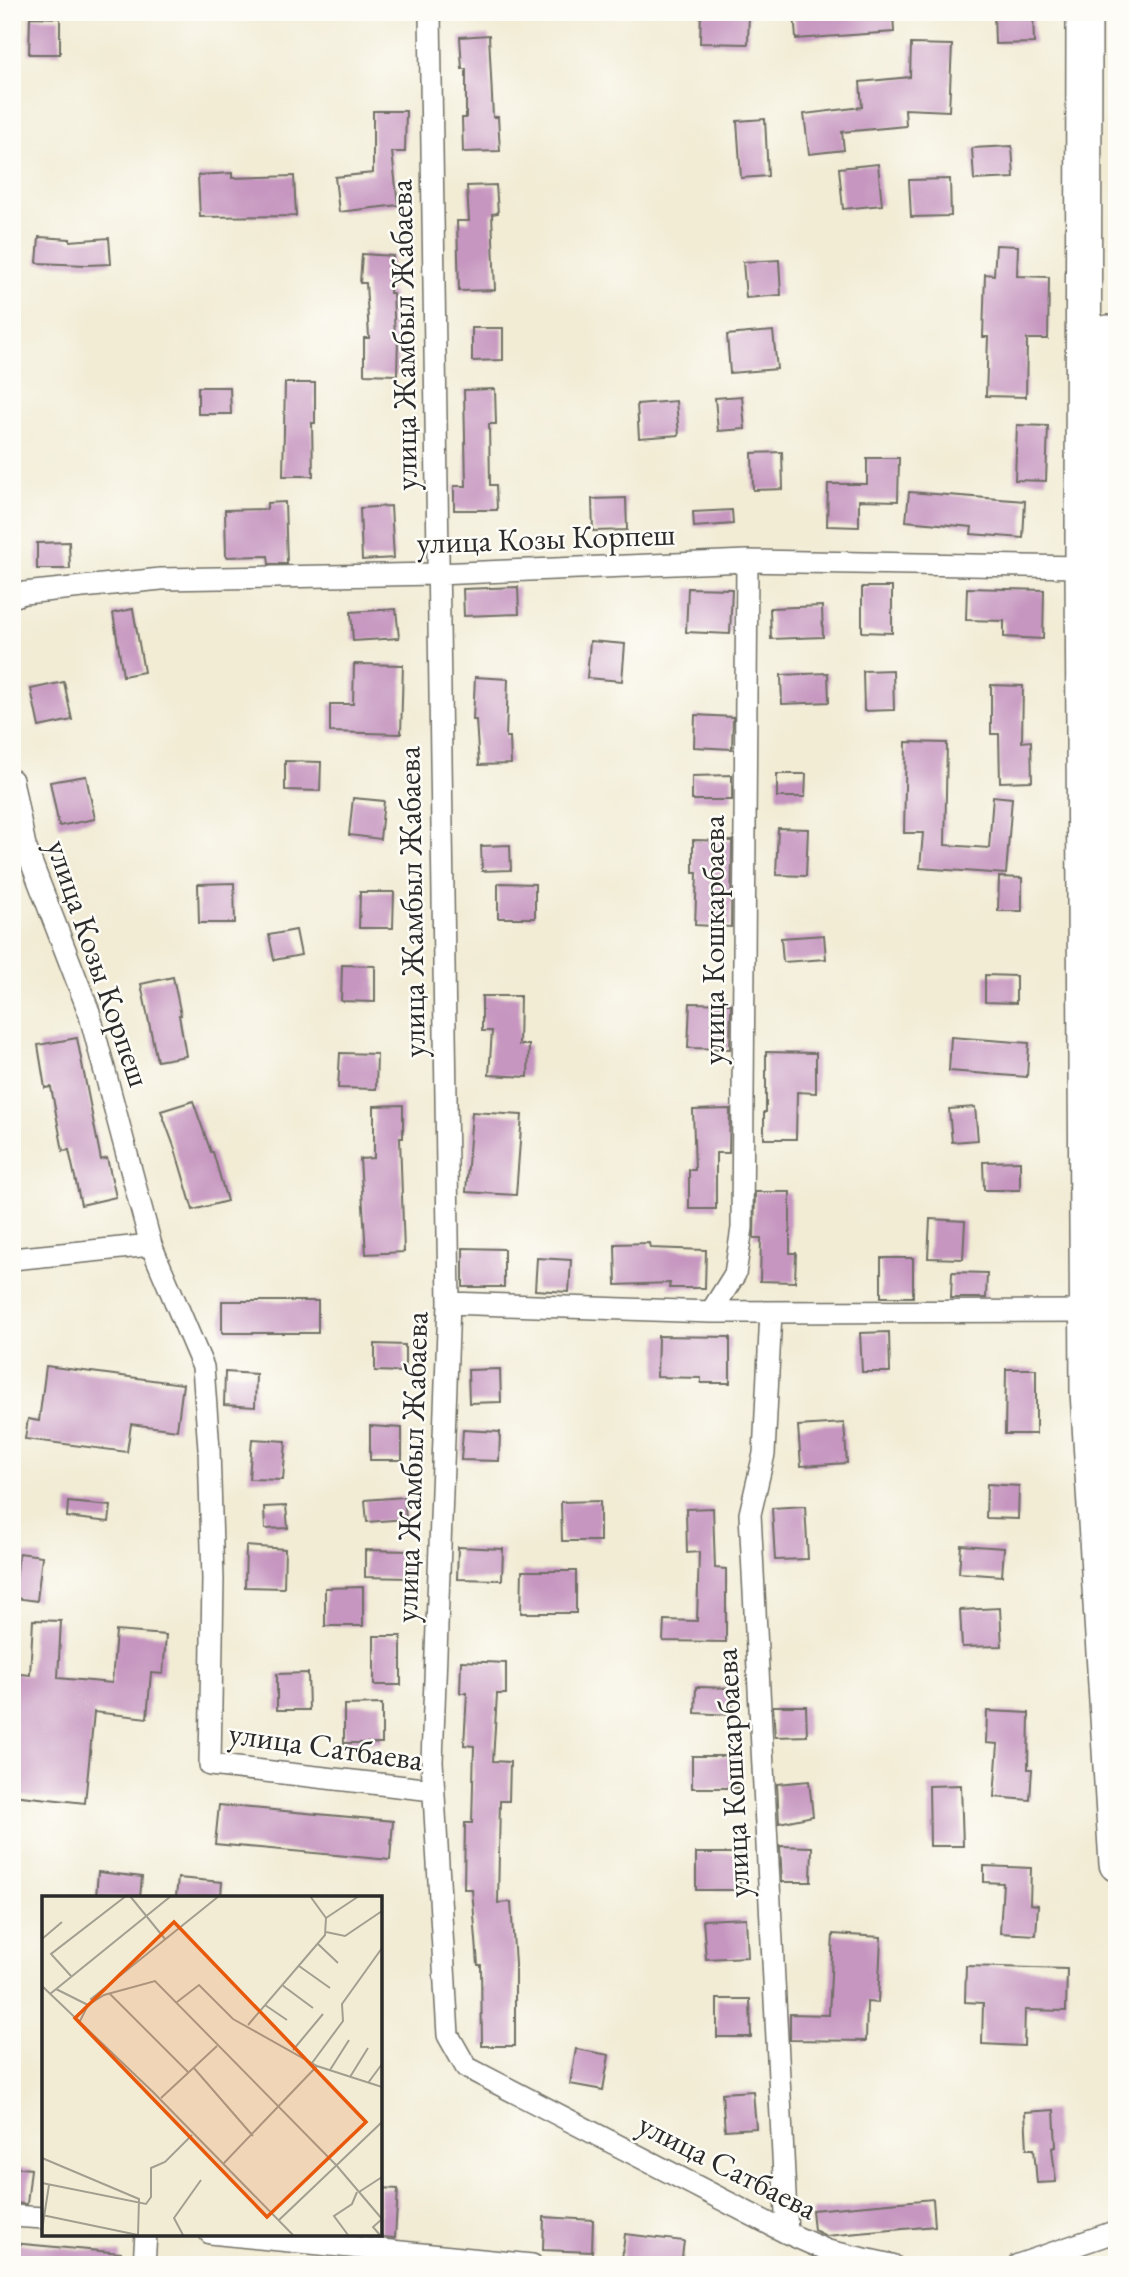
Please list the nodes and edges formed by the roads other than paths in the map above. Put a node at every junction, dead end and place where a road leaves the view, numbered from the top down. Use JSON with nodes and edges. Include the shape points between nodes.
{"nodes":[{"id":1,"x":429,"y":12,"type":"edge"},
{"id":2,"x":1084,"y":12,"type":"edge"},
{"id":3,"x":1107,"y":12,"type":"edge"},
{"id":4,"x":747,"y":561,"type":"junction"},
{"id":5,"x":1083,"y":567,"type":"junction"},
{"id":6,"x":438,"y":574,"type":"junction"},
{"id":7,"x":12,"y":597,"type":"edge"},
{"id":8,"x":12,"y":780,"type":"edge"},
{"id":9,"x":18,"y":846,"type":"edge"},
{"id":10,"x":1113,"y":915,"type":"edge"},
{"id":11,"x":151,"y":1245,"type":"junction"},
{"id":12,"x":12,"y":1259,"type":"edge"},
{"id":13,"x":449,"y":1303,"type":"junction"},
{"id":14,"x":1087,"y":1311,"type":"junction"},
{"id":15,"x":711,"y":1312,"type":"junction"},
{"id":16,"x":771,"y":1312,"type":"junction"},
{"id":17,"x":1100,"y":1391,"type":"junction"},
{"id":18,"x":1117,"y":1463,"type":"edge"},
{"id":19,"x":433,"y":1790,"type":"junction"},
{"id":20,"x":1117,"y":1864,"type":"edge"},
{"id":21,"x":12,"y":2216,"type":"edge"},
{"id":22,"x":42,"y":2218,"type":"edge"},
{"id":23,"x":1117,"y":2231,"type":"edge"},
{"id":24,"x":787,"y":2232,"type":"junction"},
{"id":25,"x":146,"y":2235,"type":"edge"},
{"id":26,"x":231,"y":2235,"type":"edge"},
{"id":27,"x":144,"y":2265,"type":"edge"},
{"id":28,"x":532,"y":2265,"type":"edge"},
{"id":29,"x":892,"y":2265,"type":"edge"},
{"id":30,"x":1017,"y":2265,"type":"edge"}],
"edges":[{"from":1,"to":6,"type":"street","name":"улица Жамбыл Жабаева"},
{"from":2,"to":5,"type":"highway"},
{"from":3,"to":10,"type":"highway"},
{"from":4,"to":5,"type":"street","name":"улица Козы Корпеш"},
{"from":4,"to":6,"type":"street","name":"улица Козы Корпеш"},
{"from":4,"to":15,"type":"street","name":"улица Кошкарбаева","via":[[742,1228],[736,1274]]},
{"from":5,"to":14,"type":"highway"},
{"from":6,"to":7,"type":"street","name":"улица Козы Корпеш","via":[[161,579]]},
{"from":6,"to":13,"type":"street","name":"улица Жамбыл Жабаева"},
{"from":8,"to":9,"type":"street","name":"улица Козы Корпеш"},
{"from":9,"to":11,"type":"street","name":"улица Козы Корпеш","via":[[89,1012]]},
{"from":10,"to":17,"type":"highway"},
{"from":11,"to":12,"type":"street"},
{"from":11,"to":19,"type":"street","name":"улица Сатбаева","via":[[203,1367],[213,1579],[210,1765]]},
{"from":13,"to":15,"type":"street"},
{"from":13,"to":19,"type":"street","name":"улица Жамбыл Жабаева"},
{"from":14,"to":16,"type":"street"},
{"from":14,"to":17,"type":"highway"},
{"from":15,"to":16,"type":"street"},
{"from":16,"to":24,"type":"street","name":"улица Кошкарбаева","via":[[764,1454],[750,1514]]},
{"from":17,"to":18,"type":"highway"},
{"from":17,"to":20,"type":"highway"},
{"from":19,"to":24,"type":"street","name":"улица Сатбаева","via":[[448,2035],[466,2067]]},
{"from":21,"to":22,"type":"street"},
{"from":23,"to":30,"type":"street"},
{"from":24,"to":29,"type":"street","name":"улица Сатбаева","via":[[828,2251]]},
{"from":25,"to":27,"type":"street"},
{"from":26,"to":28,"type":"street"}]}
